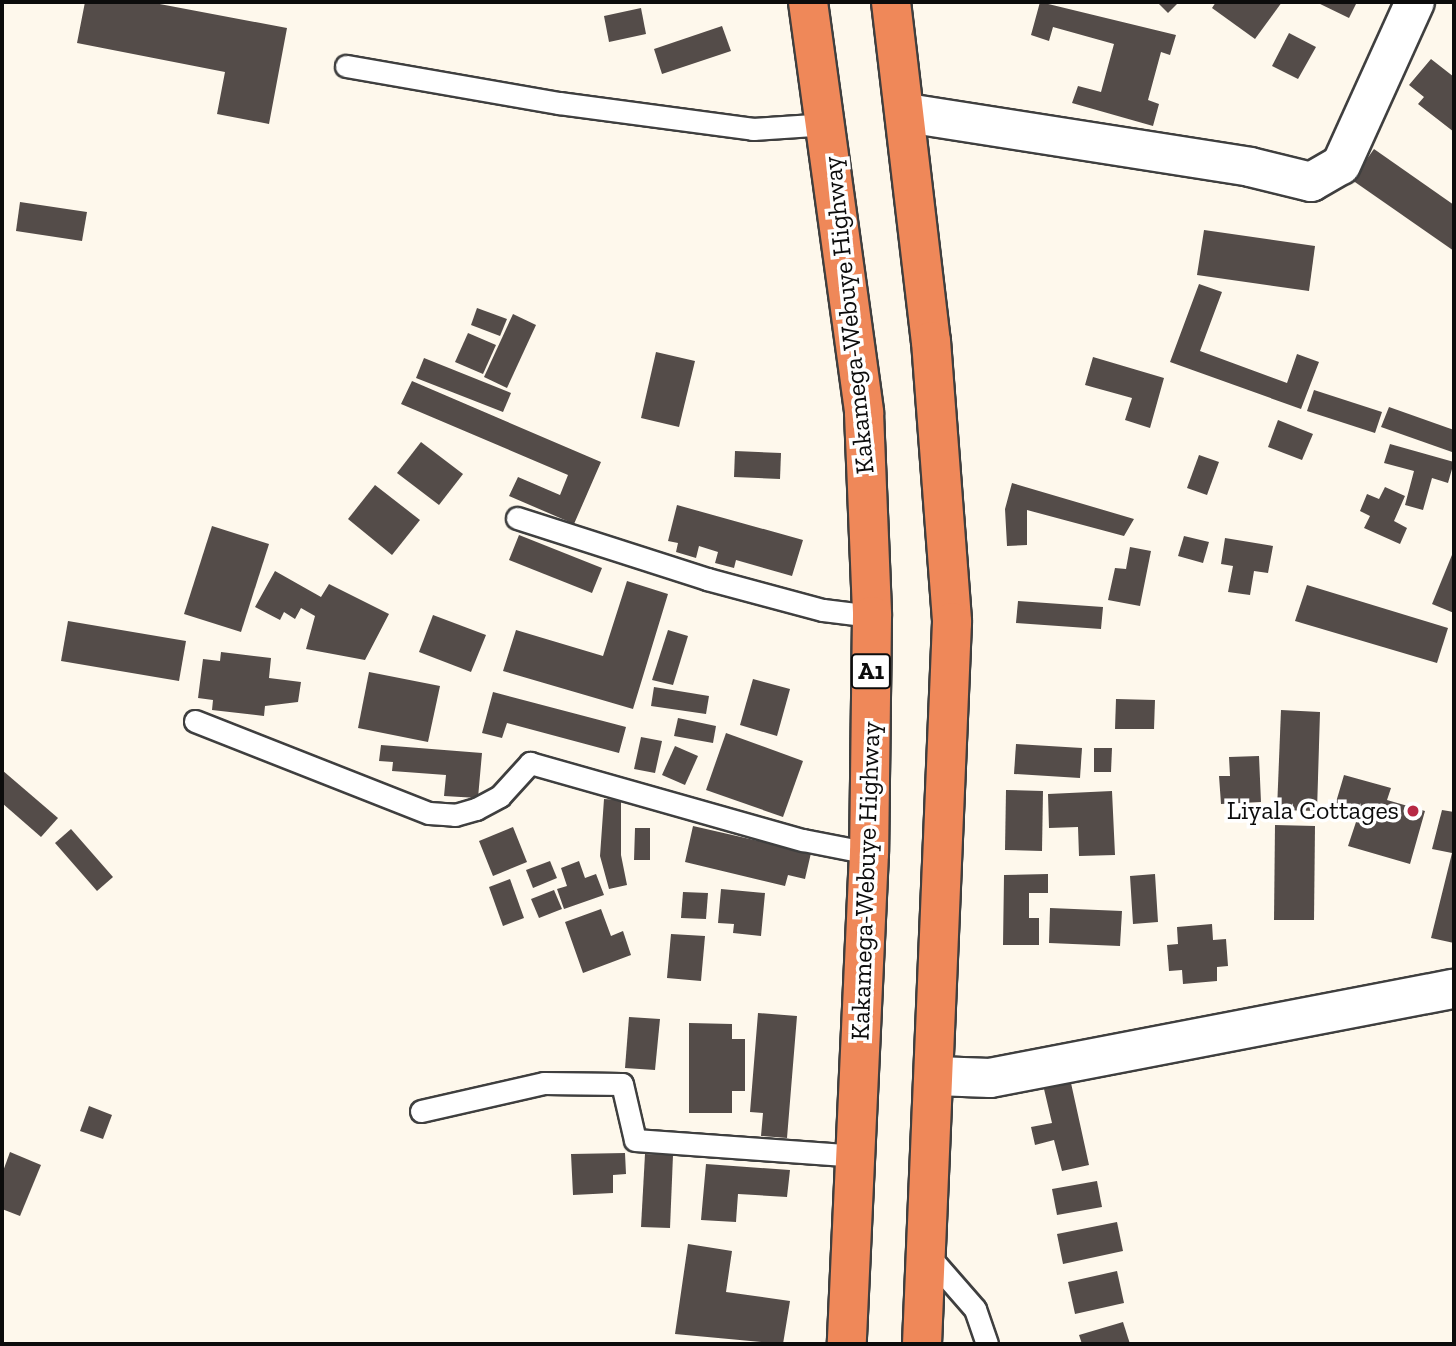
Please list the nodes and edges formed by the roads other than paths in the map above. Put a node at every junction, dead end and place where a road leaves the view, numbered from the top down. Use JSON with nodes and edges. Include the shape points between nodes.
{"nodes":[{"id":1,"x":808,"y":2,"type":"edge"},
{"id":2,"x":891,"y":2,"type":"edge"},
{"id":3,"x":1415,"y":2,"type":"edge"},
{"id":4,"x":346,"y":66,"type":"dead end"},
{"id":5,"x":906,"y":113,"type":"junction"},
{"id":6,"x":828,"y":124,"type":"junction"},
{"id":7,"x":517,"y":518,"type":"dead end"},
{"id":8,"x":872,"y":616,"type":"junction"},
{"id":9,"x":195,"y":721,"type":"dead end"},
{"id":10,"x":869,"y":853,"type":"junction"},
{"id":11,"x":1454,"y":989,"type":"edge"},
{"id":12,"x":936,"y":1076,"type":"junction"},
{"id":13,"x":421,"y":1111,"type":"dead end"},
{"id":14,"x":858,"y":1156,"type":"junction"},
{"id":15,"x":927,"y":1254,"type":"junction"},
{"id":16,"x":847,"y":1344,"type":"edge"},
{"id":17,"x":922,"y":1344,"type":"edge"},
{"id":18,"x":987,"y":1344,"type":"edge"}],
"edges":[{"from":1,"to":6,"type":"highway","name":"Kakamega-Webuye Highway","number":"A1"},
{"from":2,"to":5,"type":"highway"},
{"from":3,"to":5,"type":"street","via":[[1341,165],[1311,182],[1250,167]]},
{"from":4,"to":6,"type":"lane","via":[[559,103],[753,129]]},
{"from":5,"to":12,"type":"highway","via":[[951,622]]},
{"from":6,"to":8,"type":"highway","name":"Kakamega-Webuye Highway","number":"A1","via":[[864,413]]},
{"from":7,"to":8,"type":"lane","via":[[707,579],[823,610]]},
{"from":8,"to":10,"type":"highway","name":"Kakamega-Webuye Highway","number":"A1"},
{"from":9,"to":10,"type":"lane","via":[[429,813],[455,815],[476,809],[500,796],[530,763],[803,840]]},
{"from":10,"to":14,"type":"highway","name":"Kakamega-Webuye Highway","number":"A1"},
{"from":11,"to":12,"type":"street","via":[[990,1077]]},
{"from":12,"to":15,"type":"highway"},
{"from":13,"to":14,"type":"lane","via":[[544,1083],[622,1084],[635,1139]]},
{"from":14,"to":16,"type":"highway","name":"Kakamega-Webuye Highway","number":"A1"},
{"from":15,"to":17,"type":"highway"},
{"from":15,"to":18,"type":"lane","via":[[975,1309]]}]}
